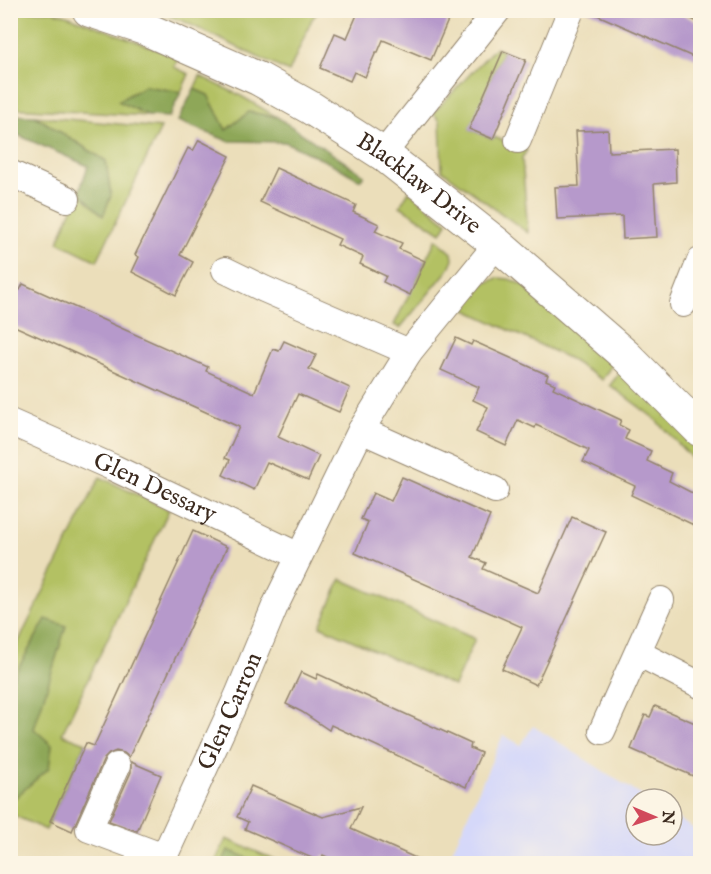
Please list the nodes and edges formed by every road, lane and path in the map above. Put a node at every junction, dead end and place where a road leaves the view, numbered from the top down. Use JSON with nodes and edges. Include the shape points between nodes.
{"nodes":[{"id":1,"x":89,"y":10,"type":"edge"},
{"id":2,"x":498,"y":10,"type":"edge"},
{"id":3,"x":571,"y":10,"type":"edge"},
{"id":4,"x":518,"y":140,"type":"dead end"},
{"id":5,"x":382,"y":154,"type":"junction"},
{"id":6,"x":10,"y":173,"type":"edge"},
{"id":7,"x":67,"y":199,"type":"dead end"},
{"id":8,"x":497,"y":244,"type":"junction"},
{"id":9,"x":700,"y":261,"type":"edge"},
{"id":10,"x":225,"y":270,"type":"dead end"},
{"id":11,"x":683,"y":304,"type":"dead end"},
{"id":12,"x":409,"y":352,"type":"junction"},
{"id":13,"x":10,"y":422,"type":"edge"},
{"id":14,"x":361,"y":430,"type":"junction"},
{"id":15,"x":700,"y":430,"type":"edge"},
{"id":16,"x":495,"y":490,"type":"dead end"},
{"id":17,"x":299,"y":556,"type":"junction"},
{"id":18,"x":661,"y":600,"type":"dead end"},
{"id":19,"x":638,"y":653,"type":"junction"},
{"id":20,"x":700,"y":685,"type":"edge"},
{"id":21,"x":602,"y":731,"type":"dead end"},
{"id":22,"x":117,"y":766,"type":"dead end"}],
"edges":[{"from":1,"to":5,"type":"street","name":"Blacklaw Drive","via":[[146,29],[259,79]]},
{"from":2,"to":5,"type":"street"},
{"from":3,"to":4,"type":"street"},
{"from":5,"to":8,"type":"street","name":"Blacklaw Drive"},
{"from":6,"to":7,"type":"street"},
{"from":8,"to":12,"type":"street","name":"Glen Carron"},
{"from":8,"to":15,"type":"street","name":"Blacklaw Drive","via":[[626,356]]},
{"from":9,"to":11,"type":"street"},
{"from":10,"to":12,"type":"street"},
{"from":12,"to":14,"type":"street","name":"Glen Carron"},
{"from":13,"to":17,"type":"street","name":"Glen Dessary"},
{"from":14,"to":16,"type":"street"},
{"from":14,"to":17,"type":"street","name":"Glen Carron"},
{"from":17,"to":22,"type":"street","name":"Glen Carron","via":[[164,857],[89,829]]},
{"from":18,"to":19,"type":"street"},
{"from":19,"to":20,"type":"street"},
{"from":19,"to":21,"type":"street"}]}
